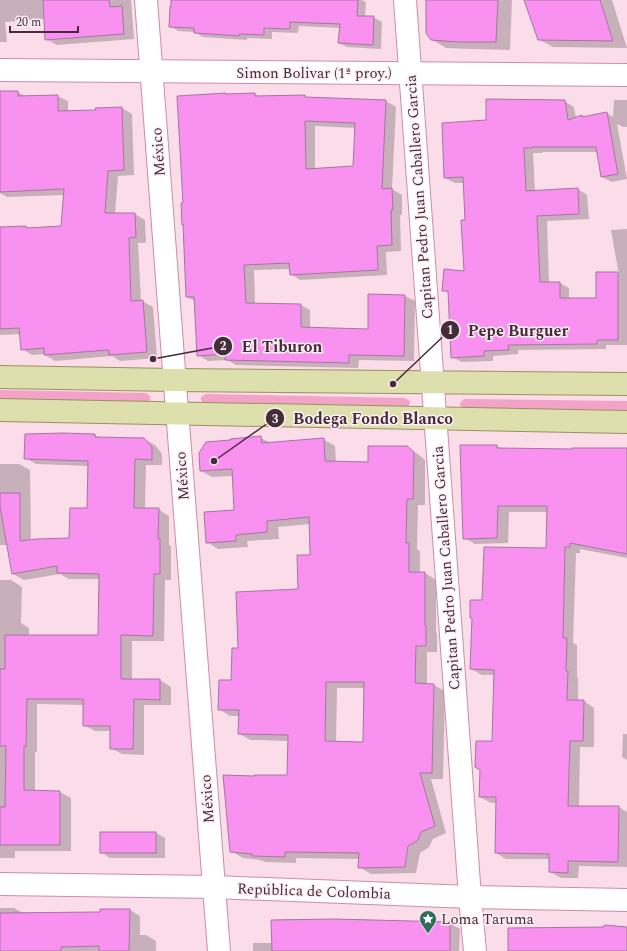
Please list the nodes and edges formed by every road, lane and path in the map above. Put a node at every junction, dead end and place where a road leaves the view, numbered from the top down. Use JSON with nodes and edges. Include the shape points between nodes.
{"nodes":[{"id":1,"x":146,"y":0,"type":"edge"},
{"id":2,"x":405,"y":0,"type":"edge"},
{"id":3,"x":0,"y":70,"type":"edge"},
{"id":4,"x":152,"y":72,"type":"junction"},
{"id":5,"x":410,"y":74,"type":"junction"},
{"id":6,"x":627,"y":76,"type":"edge"},
{"id":7,"x":0,"y":377,"type":"edge"},
{"id":8,"x":174,"y":380,"type":"junction"},
{"id":9,"x":432,"y":382,"type":"junction"},
{"id":10,"x":627,"y":384,"type":"edge"},
{"id":11,"x":0,"y":410,"type":"edge"},
{"id":12,"x":177,"y":414,"type":"junction"},
{"id":13,"x":435,"y":419,"type":"junction"},
{"id":14,"x":627,"y":422,"type":"edge"},
{"id":15,"x":0,"y":884,"type":"edge"},
{"id":16,"x":214,"y":887,"type":"junction"},
{"id":17,"x":470,"y":897,"type":"junction"},
{"id":18,"x":627,"y":900,"type":"edge"},
{"id":19,"x":219,"y":951,"type":"edge"},
{"id":20,"x":475,"y":951,"type":"edge"}],
"edges":[{"from":1,"to":4,"type":"street","name":"México"},
{"from":2,"to":5,"type":"street","name":"Capitan Pedro Juan Caballero Garcia"},
{"from":3,"to":4,"type":"street","name":"Simon Bolivar (1ª proy.)"},
{"from":4,"to":5,"type":"street","name":"Simon Bolivar (1ª proy.)"},
{"from":4,"to":8,"type":"street","name":"México"},
{"from":5,"to":6,"type":"street","name":"Simon Bolivar (1ª proy.)"},
{"from":5,"to":9,"type":"street","name":"Capitan Pedro Juan Caballero Garcia"},
{"from":7,"to":8,"type":"main road"},
{"from":8,"to":9,"type":"main road"},
{"from":8,"to":12,"type":"street","name":"México"},
{"from":9,"to":10,"type":"main road"},
{"from":9,"to":13,"type":"street","name":"Capitan Pedro Juan Caballero Garcia"},
{"from":11,"to":12,"type":"main road"},
{"from":12,"to":13,"type":"main road"},
{"from":12,"to":16,"type":"street","name":"México"},
{"from":13,"to":14,"type":"main road"},
{"from":13,"to":17,"type":"street","name":"Capitan Pedro Juan Caballero Garcia"},
{"from":15,"to":16,"type":"street","name":"República de Colombia"},
{"from":16,"to":17,"type":"street","name":"República de Colombia"},
{"from":16,"to":19,"type":"street","name":"México"},
{"from":17,"to":18,"type":"street","name":"República de Colombia"},
{"from":17,"to":20,"type":"street","name":"Capitan Pedro Juan Caballero Garcia"}]}
